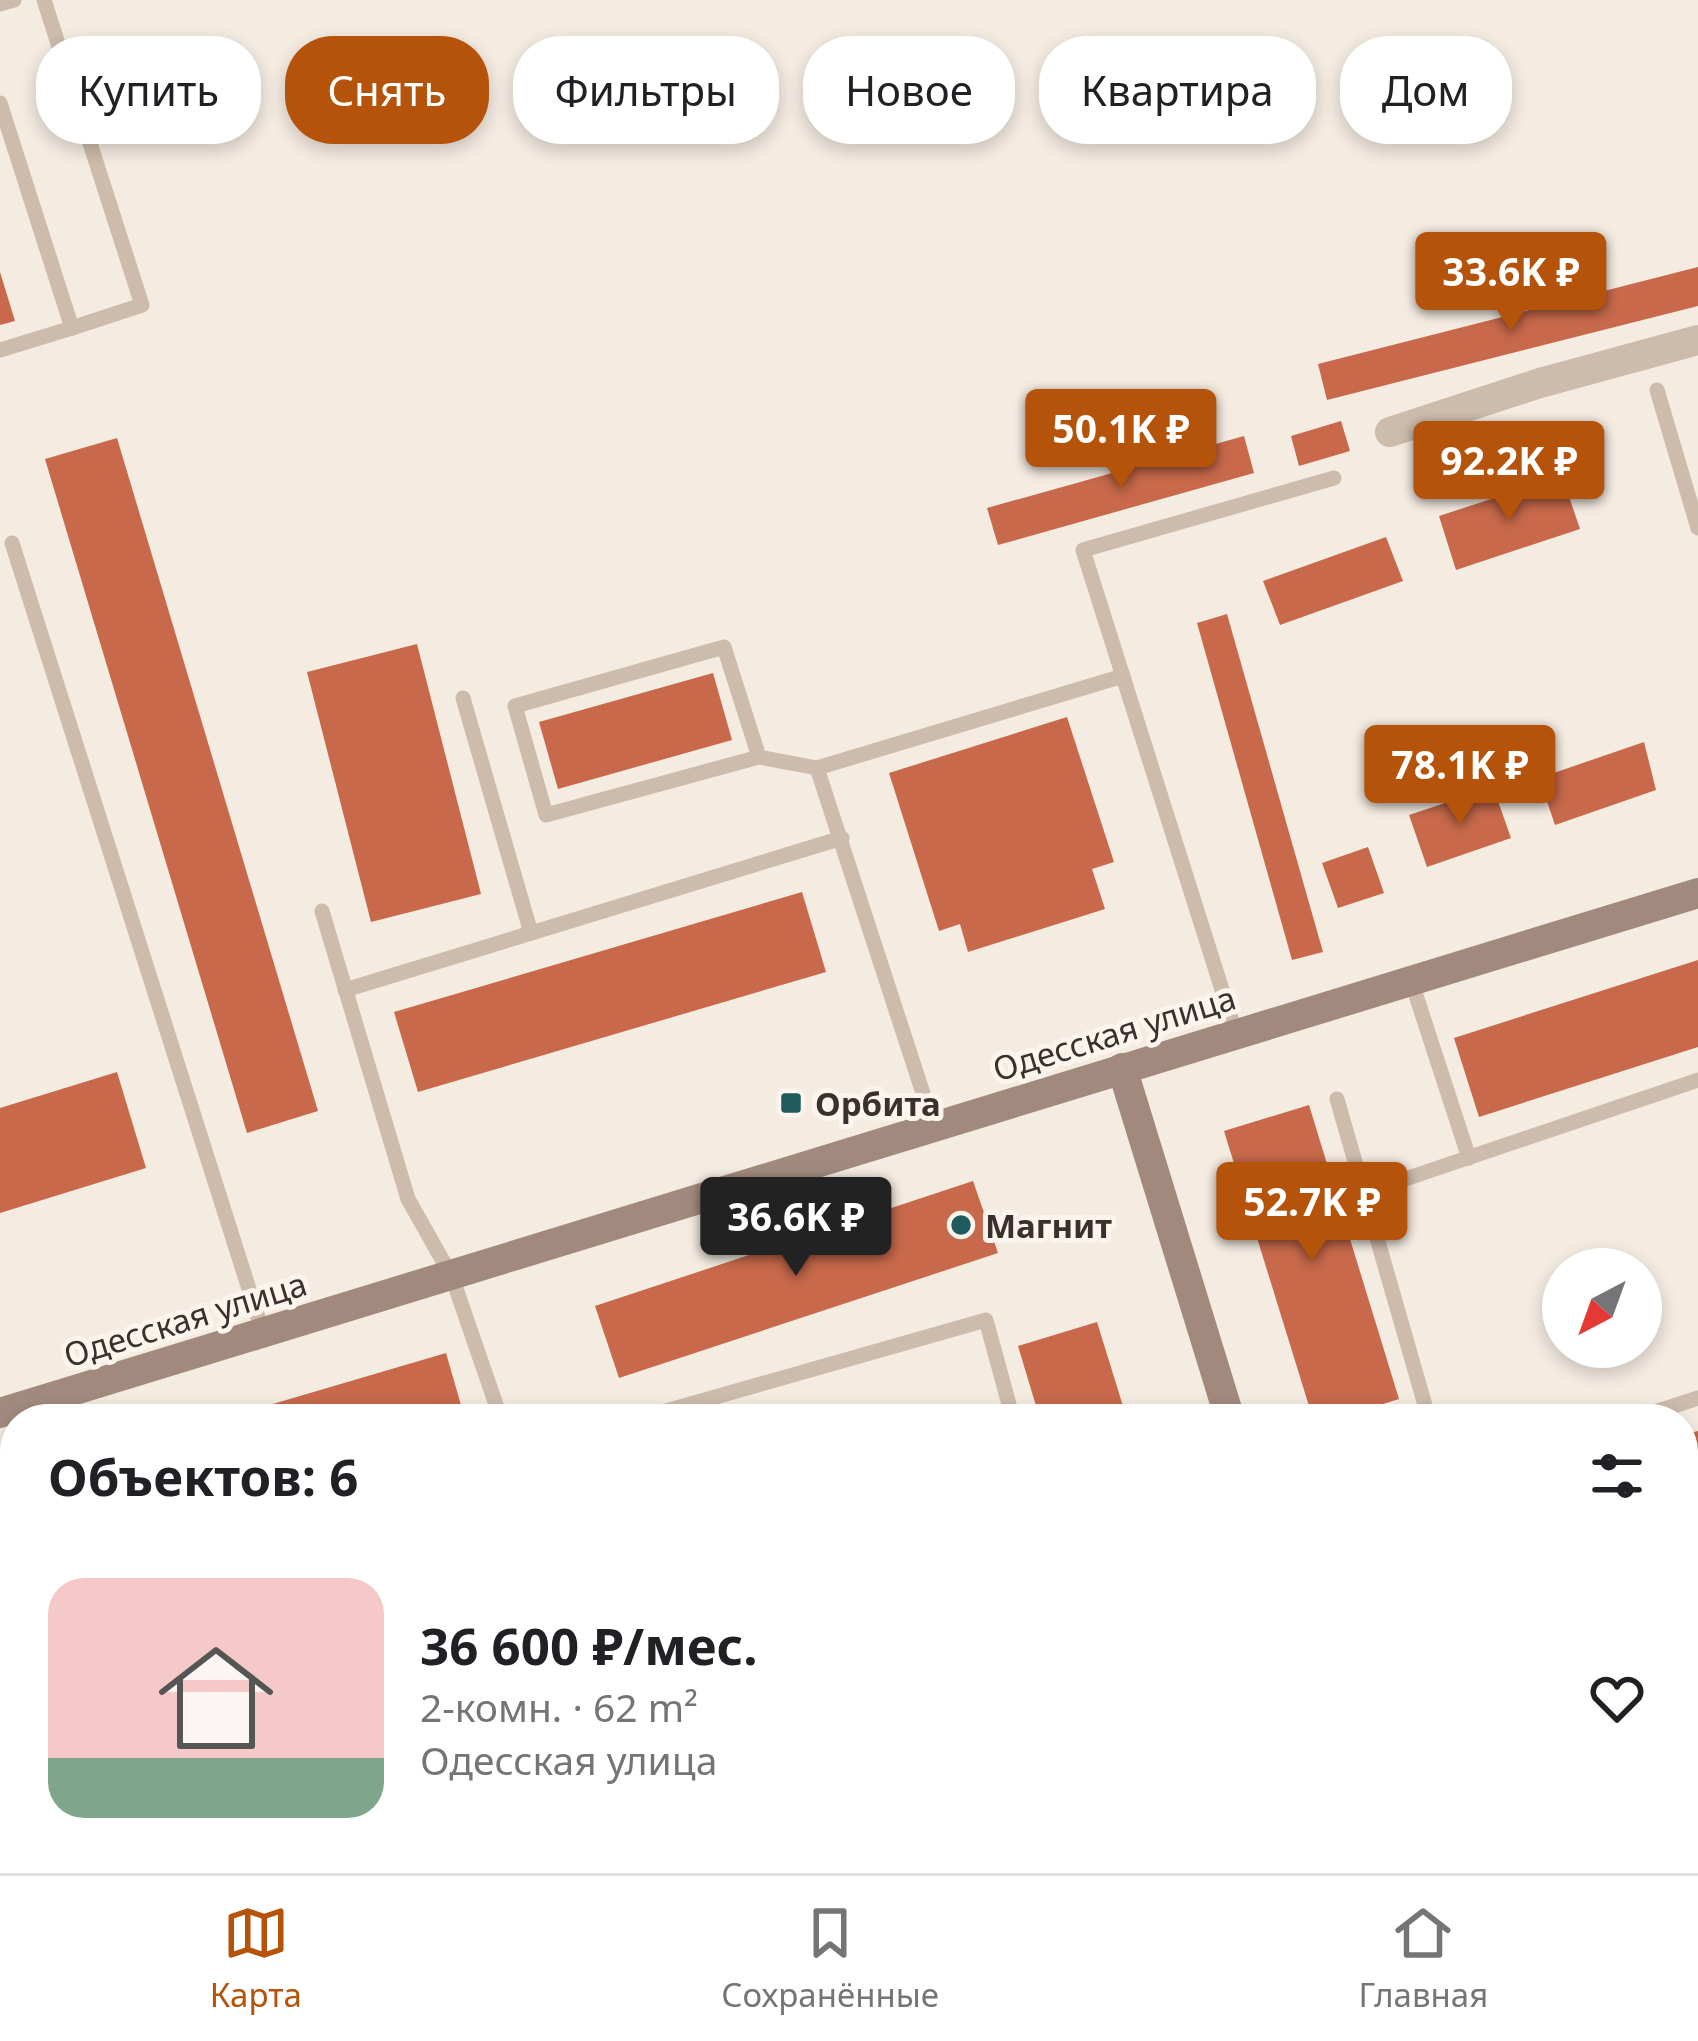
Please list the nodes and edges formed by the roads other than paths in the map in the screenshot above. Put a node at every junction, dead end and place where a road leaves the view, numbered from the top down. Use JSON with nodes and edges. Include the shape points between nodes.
{"nodes":[{"id":1,"x":14,"y":0,"type":"edge"},
{"id":2,"x":44,"y":0,"type":"edge"},
{"id":3,"x":0,"y":4,"type":"edge"},
{"id":4,"x":0,"y":104,"type":"edge"},
{"id":5,"x":72,"y":328,"type":"junction"},
{"id":6,"x":1698,"y":340,"type":"edge"},
{"id":7,"x":0,"y":350,"type":"edge"},
{"id":8,"x":1657,"y":390,"type":"dead end"},
{"id":9,"x":1390,"y":432,"type":"dead end"},
{"id":10,"x":1334,"y":478,"type":"dead end"},
{"id":11,"x":1698,"y":528,"type":"edge"},
{"id":12,"x":12,"y":543,"type":"dead end"},
{"id":13,"x":1123,"y":676,"type":"junction"},
{"id":14,"x":464,"y":698,"type":"dead end"},
{"id":15,"x":759,"y":758,"type":"junction"},
{"id":16,"x":817,"y":768,"type":"junction"},
{"id":17,"x":842,"y":838,"type":"junction"},
{"id":18,"x":1698,"y":893,"type":"edge"},
{"id":19,"x":322,"y":911,"type":"dead end"},
{"id":20,"x":531,"y":933,"type":"junction"},
{"id":21,"x":1412,"y":980,"type":"junction"},
{"id":22,"x":345,"y":990,"type":"junction"},
{"id":23,"x":1236,"y":1034,"type":"junction"},
{"id":24,"x":1122,"y":1068,"type":"junction"},
{"id":25,"x":1698,"y":1080,"type":"edge"},
{"id":26,"x":1337,"y":1099,"type":"dead end"},
{"id":27,"x":933,"y":1124,"type":"junction"},
{"id":28,"x":1469,"y":1158,"type":"junction"},
{"id":29,"x":1364,"y":1193,"type":"junction"},
{"id":30,"x":452,"y":1276,"type":"junction"},
{"id":31,"x":263,"y":1333,"type":"junction"},
{"id":32,"x":30,"y":1404,"type":"edge"},
{"id":33,"x":497,"y":1404,"type":"edge"},
{"id":34,"x":691,"y":1404,"type":"edge"},
{"id":35,"x":1009,"y":1404,"type":"edge"},
{"id":36,"x":1225,"y":1404,"type":"edge"},
{"id":37,"x":1425,"y":1404,"type":"edge"}],
"edges":[{"from":1,"to":3,"type":"lane"},
{"from":2,"to":5,"type":"lane","via":[[142,305]]},
{"from":4,"to":5,"type":"lane"},
{"from":5,"to":7,"type":"lane"},
{"from":6,"to":9,"type":"street"},
{"from":8,"to":11,"type":"lane"},
{"from":10,"to":13,"type":"lane","via":[[1083,550]]},
{"from":12,"to":31,"type":"lane"},
{"from":13,"to":16,"type":"lane"},
{"from":13,"to":23,"type":"lane"},
{"from":14,"to":20,"type":"lane"},
{"from":15,"to":15,"type":"lane","via":[[545,815],[515,706],[724,646]]},
{"from":15,"to":16,"type":"lane"},
{"from":16,"to":17,"type":"lane"},
{"from":17,"to":20,"type":"lane"},
{"from":17,"to":27,"type":"lane"},
{"from":18,"to":21,"type":"street","name":"Одесская улица"},
{"from":19,"to":22,"type":"lane"},
{"from":20,"to":22,"type":"lane"},
{"from":21,"to":23,"type":"street","name":"Одесская улица"},
{"from":21,"to":28,"type":"lane"},
{"from":22,"to":30,"type":"lane","via":[[407,1199]]},
{"from":23,"to":24,"type":"street","name":"Одесская улица"},
{"from":24,"to":27,"type":"street","name":"Одесская улица"},
{"from":24,"to":36,"type":"street"},
{"from":25,"to":28,"type":"lane"},
{"from":26,"to":29,"type":"lane"},
{"from":27,"to":30,"type":"street","name":"Одесская улица"},
{"from":28,"to":29,"type":"lane"},
{"from":29,"to":37,"type":"lane"},
{"from":30,"to":31,"type":"street","name":"Одесская улица"},
{"from":30,"to":33,"type":"lane"},
{"from":31,"to":32,"type":"street","name":"Одесская улица"},
{"from":34,"to":35,"type":"lane","via":[[986,1320]]}]}
